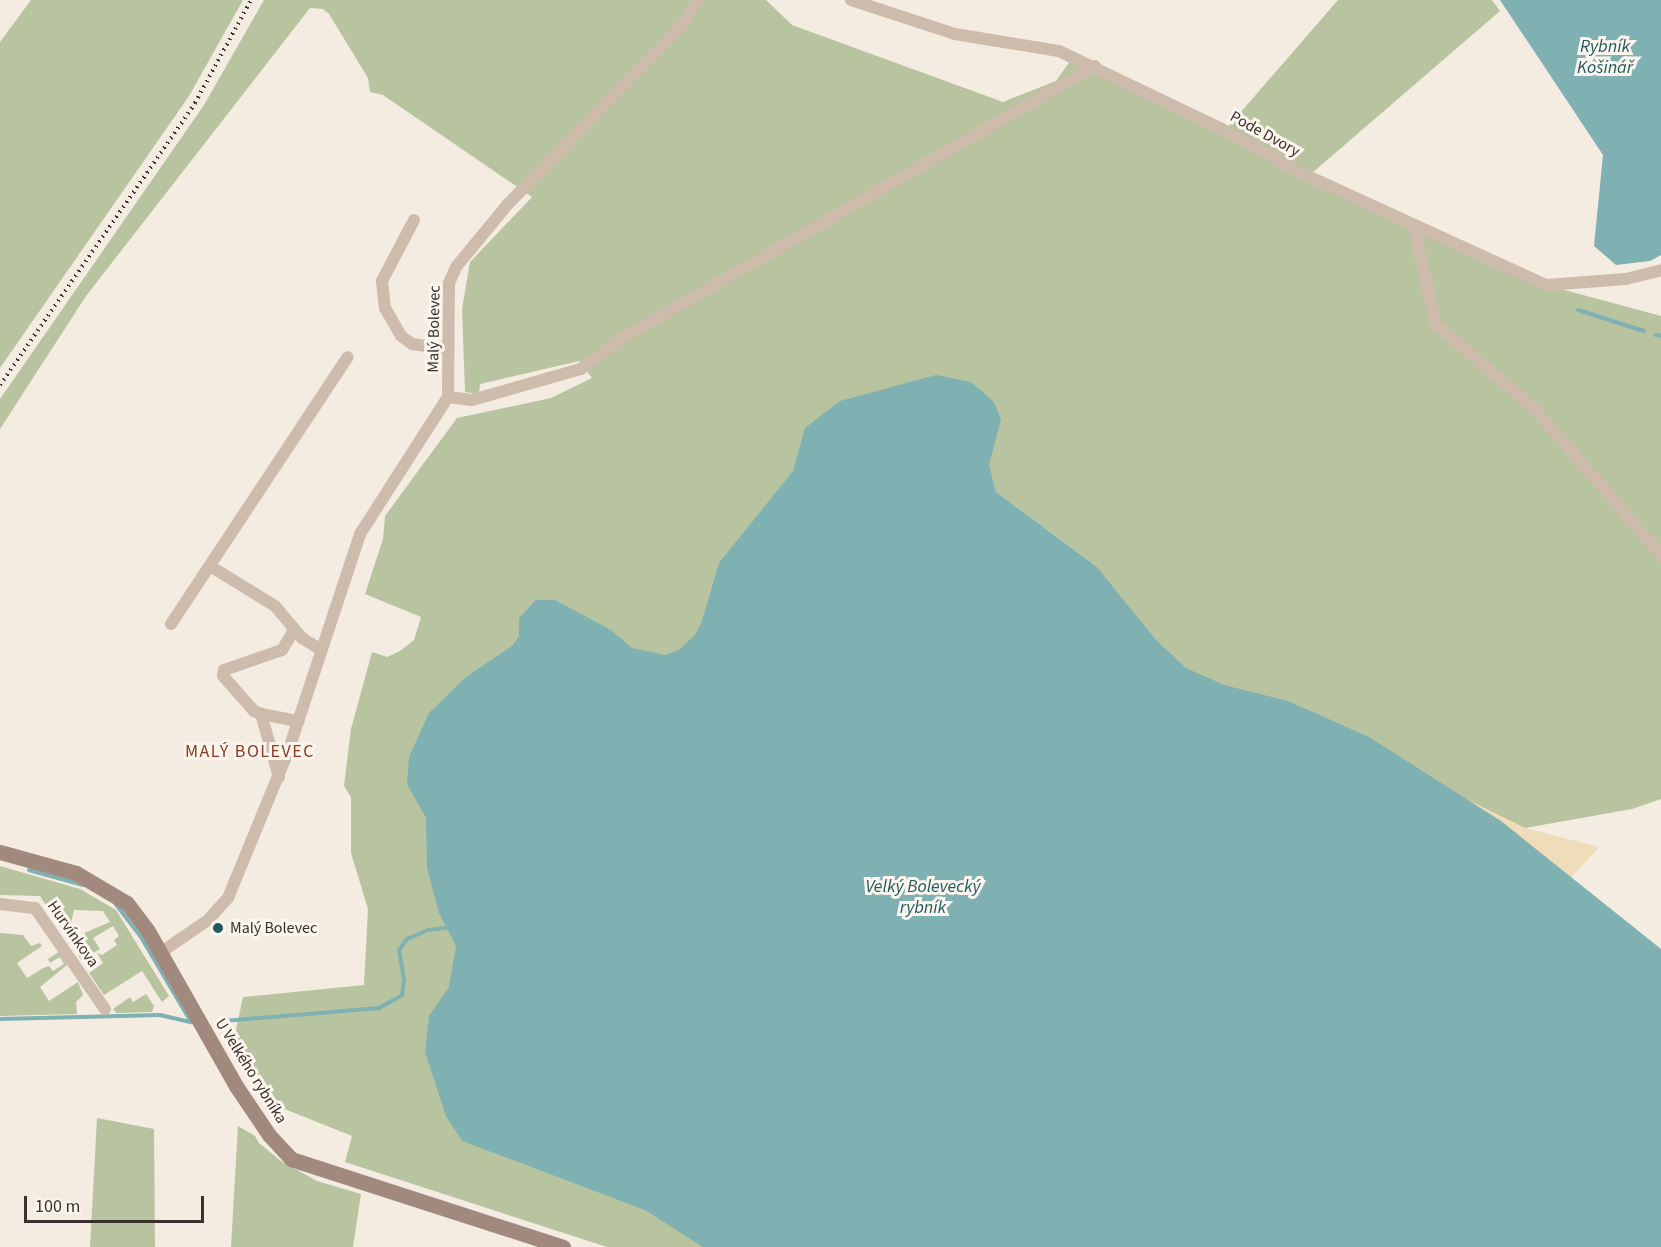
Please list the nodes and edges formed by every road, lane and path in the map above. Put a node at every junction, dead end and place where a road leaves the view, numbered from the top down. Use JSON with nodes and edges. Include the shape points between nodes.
{"nodes":[{"id":1,"x":698,"y":0,"type":"edge"},
{"id":2,"x":851,"y":0,"type":"edge"},
{"id":3,"x":1095,"y":66,"type":"junction"},
{"id":4,"x":414,"y":220,"type":"dead end"},
{"id":5,"x":1414,"y":226,"type":"junction"},
{"id":6,"x":1661,"y":270,"type":"edge"},
{"id":7,"x":448,"y":349,"type":"junction"},
{"id":8,"x":348,"y":357,"type":"dead end"},
{"id":9,"x":448,"y":397,"type":"junction"},
{"id":10,"x":1661,"y":555,"type":"edge"},
{"id":11,"x":210,"y":566,"type":"junction"},
{"id":12,"x":171,"y":624,"type":"dead end"},
{"id":13,"x":294,"y":630,"type":"junction"},
{"id":14,"x":321,"y":650,"type":"junction"},
{"id":15,"x":261,"y":714,"type":"junction"},
{"id":16,"x":298,"y":721,"type":"junction"},
{"id":17,"x":279,"y":777,"type":"junction"},
{"id":18,"x":0,"y":852,"type":"edge"},
{"id":19,"x":0,"y":904,"type":"edge"},
{"id":20,"x":160,"y":953,"type":"junction"},
{"id":21,"x":105,"y":1009,"type":"dead end"},
{"id":22,"x":563,"y":1247,"type":"edge"}],
"edges":[{"from":1,"to":7,"type":"street","name":"Malý Bolevec","via":[[680,27],[464,255],[449,283]]},
{"from":2,"to":3,"type":"street","name":"Pode Dvory","via":[[923,26],[1059,51]]},
{"from":3,"to":5,"type":"street","name":"Pode Dvory","via":[[1299,172]]},
{"from":3,"to":9,"type":"street","via":[[619,340],[581,369],[472,400]]},
{"from":4,"to":7,"type":"street","via":[[382,281],[385,309],[401,336],[412,344]]},
{"from":5,"to":6,"type":"street","name":"Pode Dvory","via":[[1546,285],[1626,279]]},
{"from":5,"to":10,"type":"street","via":[[1436,325],[1533,407]]},
{"from":7,"to":9,"type":"street","name":"Malý Bolevec"},
{"from":8,"to":11,"type":"street"},
{"from":9,"to":14,"type":"street","via":[[360,534]]},
{"from":11,"to":12,"type":"street"},
{"from":11,"to":13,"type":"street","via":[[275,606]]},
{"from":13,"to":14,"type":"street"},
{"from":13,"to":15,"type":"street","via":[[282,650],[224,670],[223,676]]},
{"from":14,"to":16,"type":"street"},
{"from":15,"to":16,"type":"street"},
{"from":15,"to":17,"type":"street"},
{"from":16,"to":17,"type":"street"},
{"from":17,"to":20,"type":"street","via":[[228,898],[208,920]]},
{"from":18,"to":20,"type":"street","name":"U Velkého rybníka","via":[[55,866],[112,891],[127,903]]},
{"from":19,"to":21,"type":"street","name":"Hurvínkova","via":[[31,904]]},
{"from":20,"to":22,"type":"street","name":"U Velkého rybníka","via":[[236,1086],[269,1135],[291,1159]]}]}
